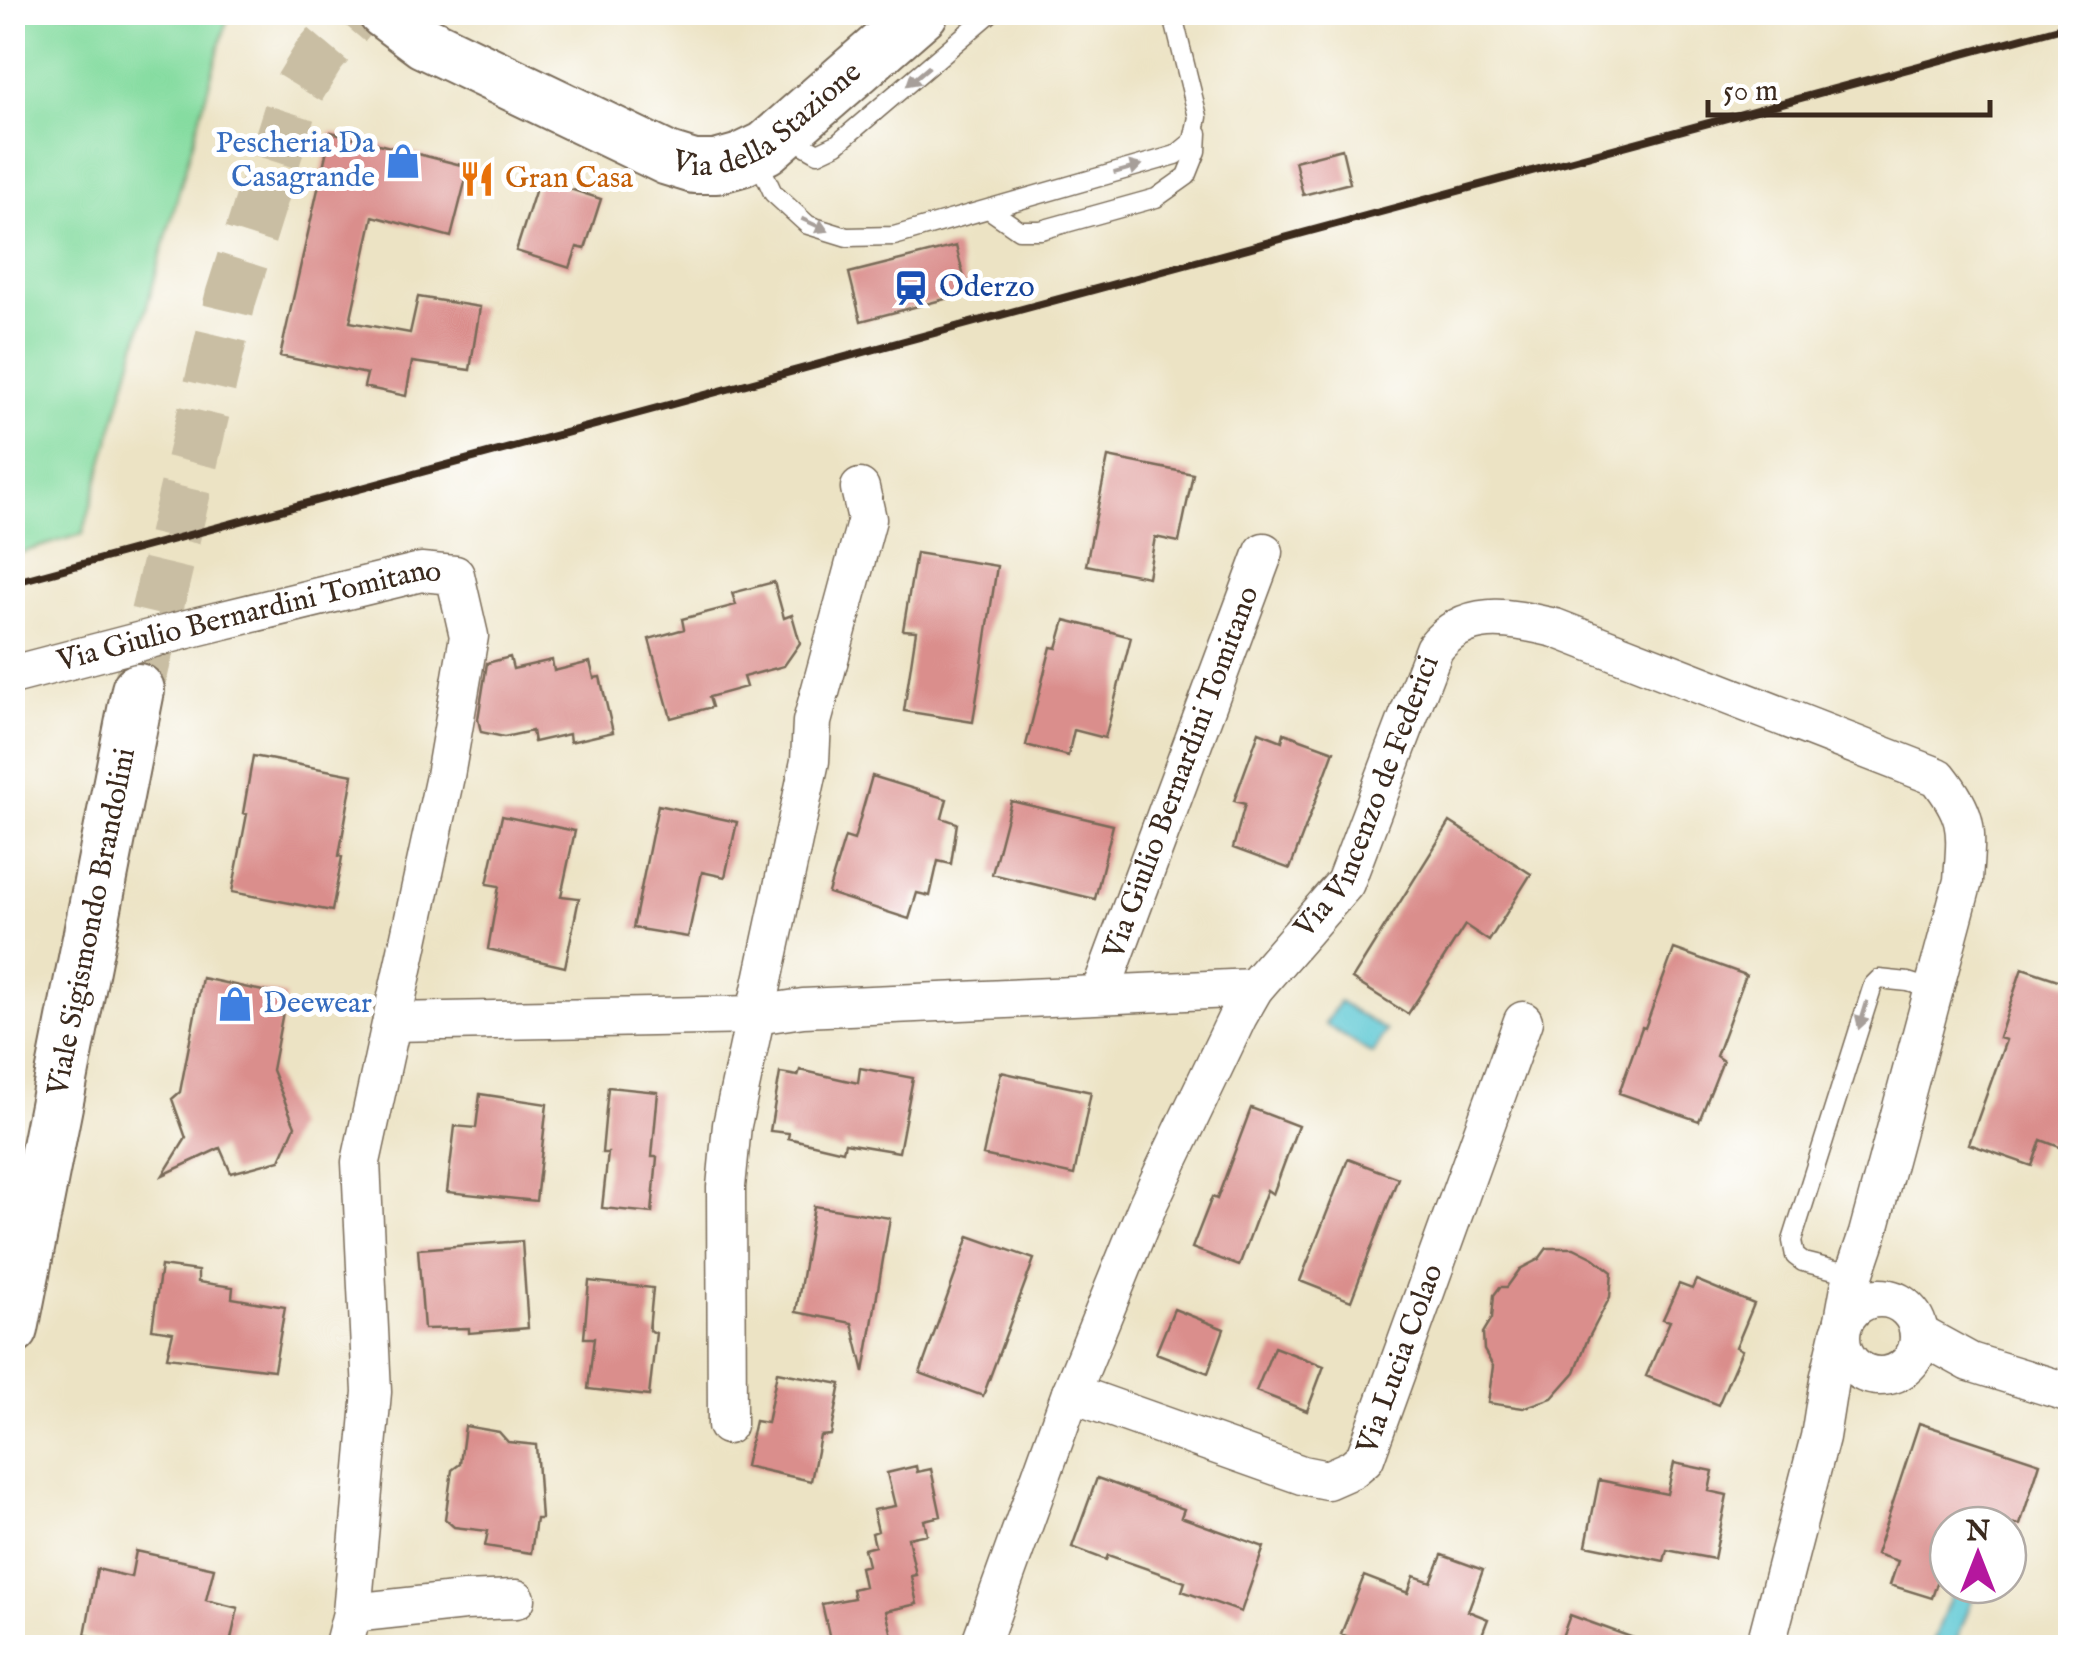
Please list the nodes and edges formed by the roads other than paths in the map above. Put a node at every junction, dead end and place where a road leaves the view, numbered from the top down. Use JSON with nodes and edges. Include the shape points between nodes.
{"nodes":[{"id":1,"x":384,"y":12,"type":"edge"},
{"id":2,"x":922,"y":12,"type":"edge"},
{"id":3,"x":992,"y":12,"type":"edge"},
{"id":4,"x":1172,"y":12,"type":"edge"},
{"id":5,"x":1198,"y":117,"type":"junction"},
{"id":6,"x":772,"y":140,"type":"junction"},
{"id":7,"x":990,"y":210,"type":"junction"},
{"id":8,"x":860,"y":488,"type":"dead end"},
{"id":9,"x":1264,"y":552,"type":"dead end"},
{"id":10,"x":12,"y":675,"type":"edge"},
{"id":11,"x":138,"y":690,"type":"tunnel mouth"},
{"id":12,"x":1254,"y":988,"type":"junction"},
{"id":13,"x":1934,"y":990,"type":"junction"},
{"id":14,"x":1100,"y":994,"type":"junction"},
{"id":15,"x":756,"y":1015,"type":"junction"},
{"id":16,"x":1523,"y":1021,"type":"dead end"},
{"id":17,"x":392,"y":1022,"type":"junction"},
{"id":18,"x":1868,"y":1234,"type":"junction"},
{"id":19,"x":1854,"y":1275,"type":"junction"},
{"id":20,"x":1886,"y":1297,"type":"junction"},
{"id":21,"x":1842,"y":1326,"type":"junction"},
{"id":22,"x":12,"y":1329,"type":"edge"},
{"id":23,"x":1919,"y":1334,"type":"junction"},
{"id":24,"x":1970,"y":1362,"type":"junction"},
{"id":25,"x":1891,"y":1372,"type":"junction"},
{"id":26,"x":1071,"y":1393,"type":"junction"},
{"id":27,"x":2070,"y":1393,"type":"edge"},
{"id":28,"x":727,"y":1425,"type":"dead end"},
{"id":29,"x":1820,"y":1437,"type":"junction"},
{"id":30,"x":516,"y":1599,"type":"dead end"},
{"id":31,"x":347,"y":1630,"type":"edge"},
{"id":32,"x":979,"y":1648,"type":"edge"},
{"id":33,"x":1765,"y":1648,"type":"edge"}],
"edges":[{"from":1,"to":6,"type":"main road","name":"Via della Stazione","via":[[424,42],[668,159],[716,167]]},
{"from":2,"to":6,"type":"main road","name":"Via della Stazione"},
{"from":3,"to":6,"type":"lane","one_way":true,"via":[[838,144],[818,154]]},
{"from":4,"to":5,"type":"lane"},
{"from":7,"to":5,"type":"lane","one_way":true,"via":[[1176,155],[1193,142]]},
{"from":5,"to":7,"type":"lane","via":[[1197,151],[1186,176],[1156,198],[1041,230],[1019,230]]},
{"from":6,"to":7,"type":"lane","one_way":true,"via":[[772,193],[808,225],[847,237],[894,236]]},
{"from":8,"to":15,"type":"street","via":[[866,518],[812,722],[810,761]]},
{"from":9,"to":14,"type":"street","name":"Via Giulio Bernardini Tomitano"},
{"from":10,"to":17,"type":"street","name":"Via Giulio Bernardini Tomitano","via":[[421,572],[455,575],[469,636]]},
{"from":11,"to":22,"type":"main road","name":"Viale Sigismondo Brandolini"},
{"from":12,"to":13,"type":"street","name":"Via Vincenzo de Federici","via":[[1345,883],[1434,649],[1456,628],[1488,619],[1554,628],[1938,777],[1957,800],[1965,845],[1963,881]]},
{"from":12,"to":14,"type":"street","name":"Via Giulio Bernardini Tomitano"},
{"from":12,"to":26,"type":"street","name":"Via Vincenzo de Federici","via":[[1148,1202]]},
{"from":13,"to":18,"type":"street","name":"Via Vincenzo de Federici"},
{"from":13,"to":19,"type":"lane","one_way":true,"via":[[1879,979],[1873,984],[1792,1241],[1802,1262]]},
{"from":14,"to":15,"type":"street","name":"Via Giulio Bernardini Tomitano"},
{"from":15,"to":17,"type":"street","name":"Via Giulio Bernardini Tomitano"},
{"from":15,"to":28,"type":"street","via":[[726,1187]]},
{"from":16,"to":26,"type":"street","name":"Via Lucia Colao","via":[[1365,1458],[1352,1469],[1327,1480],[1302,1474]]},
{"from":17,"to":31,"type":"street","name":"Via Giulio Bernardini Tomitano","via":[[361,1162],[372,1392]]},
{"from":18,"to":19,"type":"street","name":"Via Vincenzo de Federici"},
{"from":18,"to":20,"type":"street","name":"Via Vincenzo de Federici","via":[[1868,1265]]},
{"from":19,"to":21,"type":"street","name":"Via Vincenzo de Federici"},
{"from":20,"to":21,"type":"street","via":[[1861,1302]]},
{"from":20,"to":23,"type":"street","via":[[1909,1310]]},
{"from":21,"to":25,"type":"street","via":[[1841,1345],[1854,1367],[1866,1374]]},
{"from":21,"to":29,"type":"street","name":"Via Vincenzo de Federici"},
{"from":23,"to":24,"type":"street"},
{"from":23,"to":25,"type":"street","via":[[1912,1359]]},
{"from":24,"to":25,"type":"street","via":[[1929,1360]]},
{"from":24,"to":27,"type":"street"},
{"from":25,"to":29,"type":"street","via":[[1853,1391]]},
{"from":26,"to":32,"type":"street","name":"Via Vincenzo de Federici"},
{"from":29,"to":33,"type":"street"},
{"from":30,"to":31,"type":"street","via":[[464,1601]]}]}
